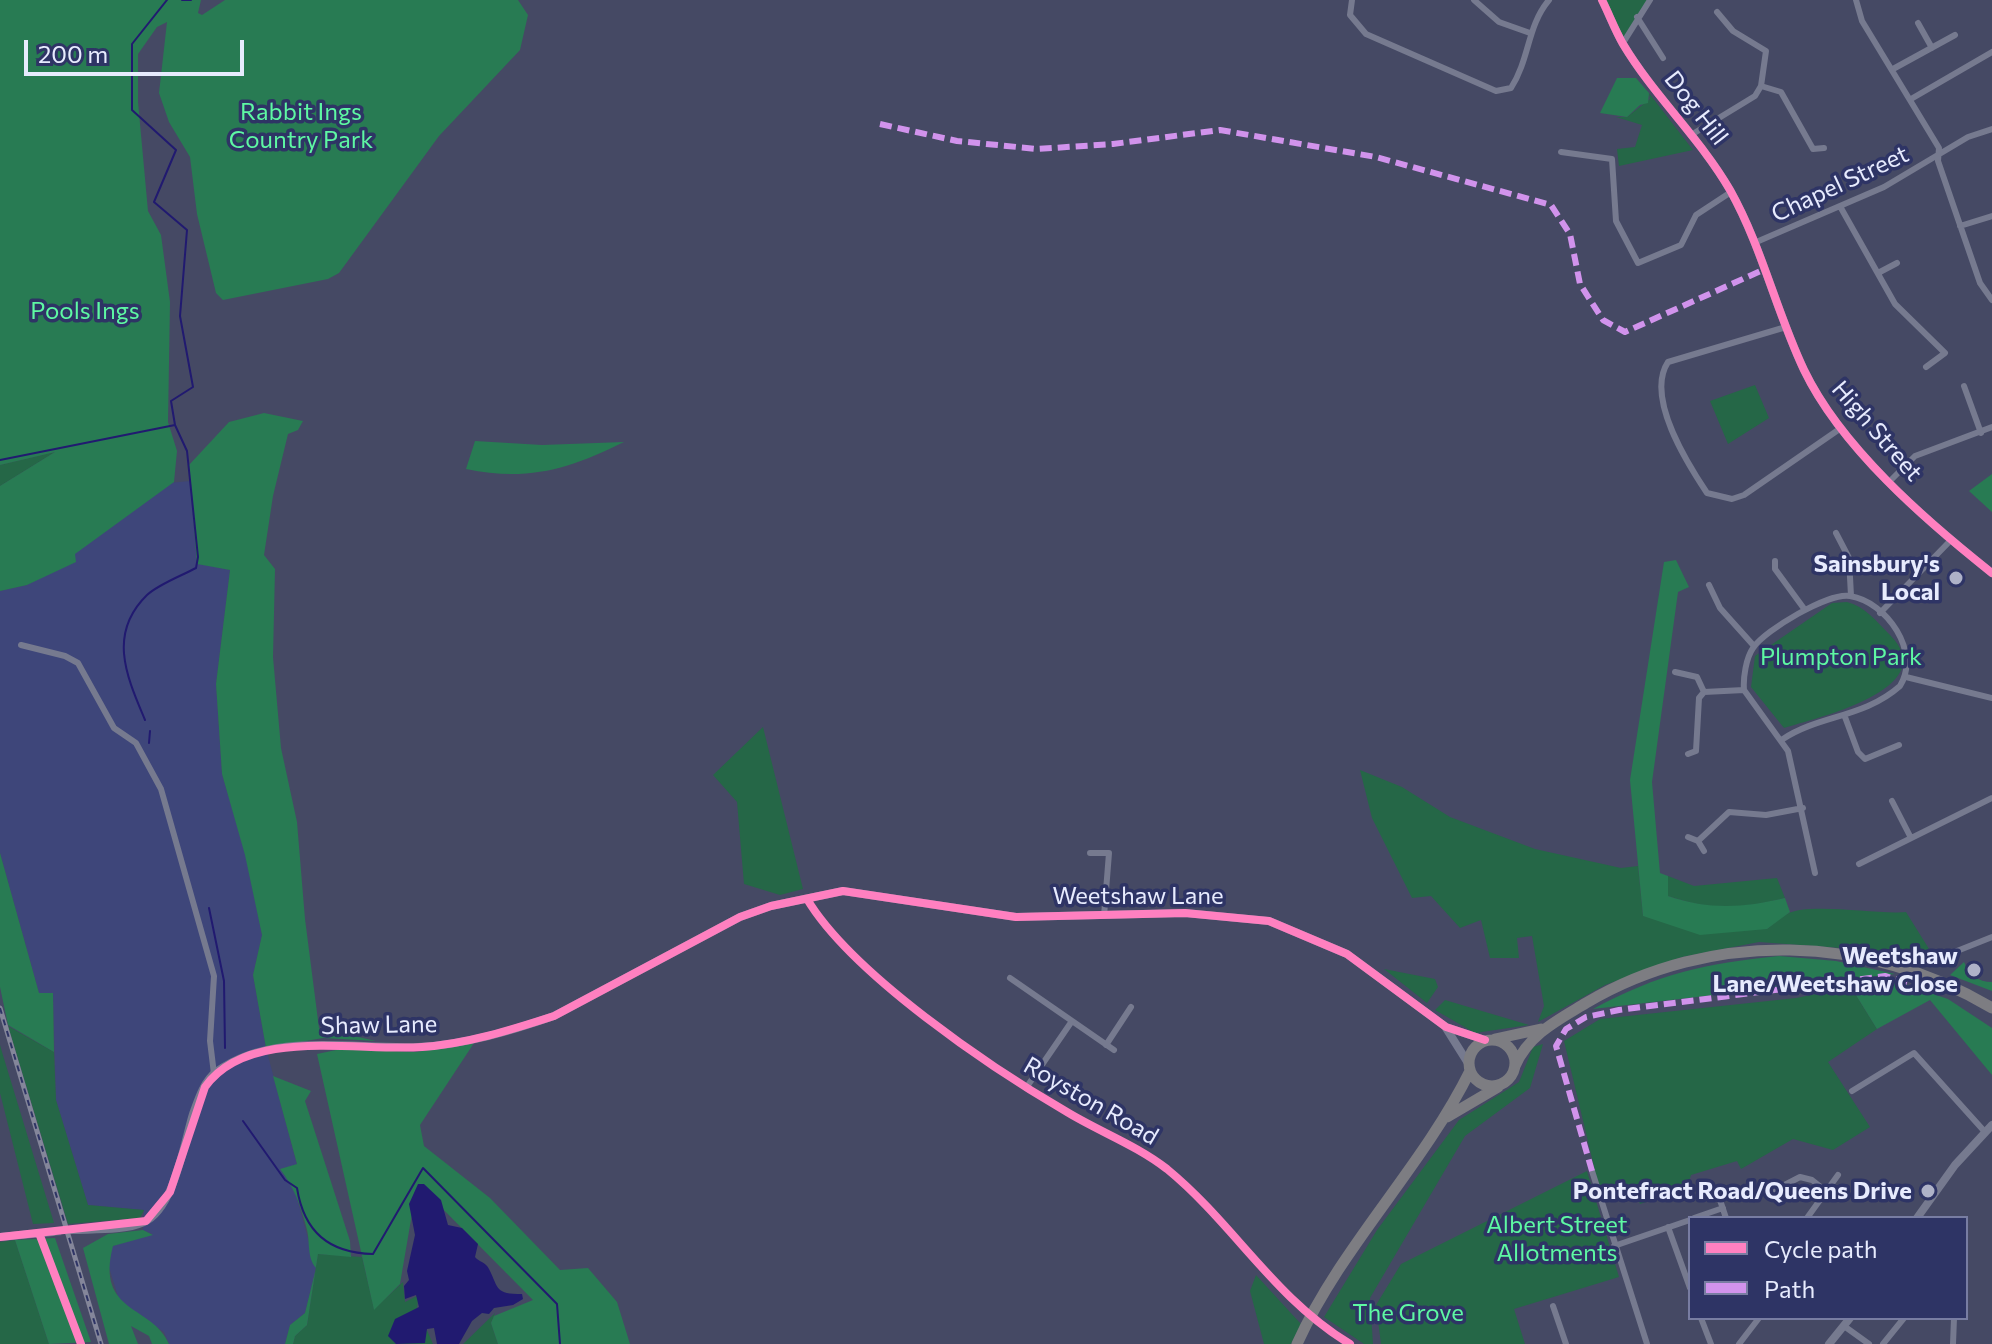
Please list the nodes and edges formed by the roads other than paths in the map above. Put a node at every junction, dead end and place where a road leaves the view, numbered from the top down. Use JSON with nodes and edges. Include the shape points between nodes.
{"nodes":[{"id":1,"x":1352,"y":0,"type":"edge"},
{"id":2,"x":1474,"y":0,"type":"edge"},
{"id":3,"x":1549,"y":0,"type":"edge"},
{"id":4,"x":1602,"y":0,"type":"edge"},
{"id":5,"x":1650,"y":0,"type":"edge"},
{"id":6,"x":1856,"y":0,"type":"edge"},
{"id":7,"x":1717,"y":12,"type":"dead end"},
{"id":8,"x":1637,"y":17,"type":"junction"},
{"id":9,"x":1918,"y":23,"type":"dead end"},
{"id":10,"x":1530,"y":33,"type":"junction"},
{"id":11,"x":1955,"y":35,"type":"dead end"},
{"id":12,"x":1623,"y":43,"type":"junction"},
{"id":13,"x":1932,"y":48,"type":"junction"},
{"id":14,"x":1992,"y":52,"type":"edge"},
{"id":15,"x":1663,"y":58,"type":"dead end"},
{"id":16,"x":1893,"y":69,"type":"junction"},
{"id":17,"x":1761,"y":86,"type":"junction"},
{"id":18,"x":1911,"y":99,"type":"junction"},
{"id":19,"x":1992,"y":129,"type":"edge"},
{"id":20,"x":1691,"y":135,"type":"junction"},
{"id":21,"x":1824,"y":148,"type":"dead end"},
{"id":22,"x":1612,"y":150,"type":"dead end"},
{"id":23,"x":1561,"y":152,"type":"dead end"},
{"id":24,"x":1939,"y":154,"type":"junction"},
{"id":25,"x":1612,"y":159,"type":"junction"},
{"id":26,"x":1731,"y":192,"type":"junction"},
{"id":27,"x":1841,"y":208,"type":"junction"},
{"id":28,"x":1992,"y":216,"type":"edge"},
{"id":29,"x":1960,"y":226,"type":"junction"},
{"id":30,"x":1754,"y":243,"type":"junction"},
{"id":31,"x":1897,"y":263,"type":"dead end"},
{"id":32,"x":1878,"y":273,"type":"junction"},
{"id":33,"x":1989,"y":288,"type":"edge"},
{"id":34,"x":1992,"y":300,"type":"edge"},
{"id":35,"x":1786,"y":327,"type":"junction"},
{"id":36,"x":1926,"y":367,"type":"dead end"},
{"id":37,"x":1964,"y":386,"type":"dead end"},
{"id":38,"x":1992,"y":427,"type":"edge"},
{"id":39,"x":1841,"y":428,"type":"junction"},
{"id":40,"x":1981,"y":433,"type":"junction"},
{"id":41,"x":1890,"y":481,"type":"junction"},
{"id":42,"x":1836,"y":533,"type":"dead end"},
{"id":43,"x":1951,"y":540,"type":"junction"},
{"id":44,"x":1775,"y":561,"type":"dead end"},
{"id":45,"x":1990,"y":567,"type":"edge"},
{"id":46,"x":1709,"y":585,"type":"dead end"},
{"id":47,"x":1851,"y":596,"type":"junction"},
{"id":48,"x":1805,"y":610,"type":"junction"},
{"id":49,"x":1880,"y":613,"type":"junction"},
{"id":50,"x":21,"y":645,"type":"dead end"},
{"id":51,"x":1754,"y":646,"type":"junction"},
{"id":52,"x":1675,"y":672,"type":"dead end"},
{"id":53,"x":1906,"y":677,"type":"junction"},
{"id":54,"x":1744,"y":690,"type":"junction"},
{"id":55,"x":1704,"y":692,"type":"junction"},
{"id":56,"x":1992,"y":698,"type":"edge"},
{"id":57,"x":1845,"y":717,"type":"junction"},
{"id":58,"x":1783,"y":739,"type":"junction"},
{"id":59,"x":1899,"y":745,"type":"dead end"},
{"id":60,"x":1688,"y":754,"type":"dead end"},
{"id":61,"x":1992,"y":798,"type":"edge"},
{"id":62,"x":1892,"y":801,"type":"dead end"},
{"id":63,"x":1803,"y":808,"type":"junction"},
{"id":64,"x":1688,"y":837,"type":"dead end"},
{"id":65,"x":1911,"y":838,"type":"junction"},
{"id":66,"x":1698,"y":841,"type":"junction"},
{"id":67,"x":1704,"y":851,"type":"dead end"},
{"id":68,"x":1090,"y":853,"type":"dead end"},
{"id":69,"x":1859,"y":864,"type":"dead end"},
{"id":70,"x":1815,"y":873,"type":"dead end"},
{"id":71,"x":807,"y":899,"type":"junction"},
{"id":72,"x":1104,"y":916,"type":"junction"},
{"id":73,"x":1992,"y":937,"type":"edge"},
{"id":74,"x":1948,"y":963,"type":"dead end"},
{"id":75,"x":1010,"y":978,"type":"dead end"},
{"id":76,"x":1131,"y":1007,"type":"dead end"},
{"id":77,"x":1992,"y":1008,"type":"edge"},
{"id":78,"x":1072,"y":1021,"type":"junction"},
{"id":79,"x":1446,"y":1027,"type":"junction"},
{"id":80,"x":1545,"y":1027,"type":"junction"},
{"id":81,"x":1490,"y":1040,"type":"junction"},
{"id":82,"x":1106,"y":1045,"type":"junction"},
{"id":83,"x":1114,"y":1050,"type":"dead end"},
{"id":84,"x":1515,"y":1066,"type":"junction"},
{"id":85,"x":1469,"y":1067,"type":"junction"},
{"id":86,"x":214,"y":1074,"type":"junction"},
{"id":87,"x":1502,"y":1084,"type":"junction"},
{"id":88,"x":1026,"y":1088,"type":"junction"},
{"id":89,"x":1852,"y":1091,"type":"dead end"},
{"id":90,"x":1447,"y":1117,"type":"junction"},
{"id":91,"x":1988,"y":1128,"type":"edge"},
{"id":92,"x":1592,"y":1171,"type":"dead end"},
{"id":93,"x":1838,"y":1175,"type":"dead end"},
{"id":94,"x":1826,"y":1191,"type":"junction"},
{"id":95,"x":1769,"y":1193,"type":"dead end"},
{"id":96,"x":1719,"y":1197,"type":"dead end"},
{"id":97,"x":1723,"y":1208,"type":"junction"},
{"id":98,"x":1700,"y":1216,"type":"edge"},
{"id":99,"x":1725,"y":1216,"type":"edge"},
{"id":100,"x":1808,"y":1216,"type":"edge"},
{"id":101,"x":1918,"y":1216,"type":"edge"},
{"id":102,"x":1688,"y":1220,"type":"edge"},
{"id":103,"x":1668,"y":1227,"type":"junction"},
{"id":104,"x":72,"y":1230,"type":"tunnel mouth"},
{"id":105,"x":53,"y":1232,"type":"tunnel mouth"},
{"id":106,"x":0,"y":1237,"type":"edge"},
{"id":107,"x":1614,"y":1246,"type":"junction"},
{"id":108,"x":1688,"y":1282,"type":"edge"},
{"id":109,"x":1553,"y":1306,"type":"dead end"},
{"id":110,"x":1702,"y":1320,"type":"edge"},
{"id":111,"x":1757,"y":1320,"type":"edge"},
{"id":112,"x":1848,"y":1320,"type":"edge"},
{"id":113,"x":1902,"y":1320,"type":"edge"},
{"id":114,"x":1954,"y":1320,"type":"edge"},
{"id":115,"x":1844,"y":1326,"type":"junction"},
{"id":116,"x":1297,"y":1344,"type":"edge"},
{"id":117,"x":1350,"y":1344,"type":"edge"},
{"id":118,"x":1566,"y":1344,"type":"edge"},
{"id":119,"x":1647,"y":1344,"type":"edge"},
{"id":120,"x":1711,"y":1344,"type":"edge"},
{"id":121,"x":1739,"y":1344,"type":"edge"},
{"id":122,"x":1829,"y":1344,"type":"edge"},
{"id":123,"x":1869,"y":1344,"type":"edge"},
{"id":124,"x":1883,"y":1344,"type":"edge"},
{"id":125,"x":1953,"y":1344,"type":"edge"}],
"edges":[{"from":1,"to":10,"type":"street","via":[[1350,15],[1366,34],[1496,91],[1511,88],[1517,79],[1530,51]]},
{"from":2,"to":10,"type":"street","via":[[1499,22]]},
{"from":3,"to":10,"type":"street"},
{"from":4,"to":12,"type":"street","name":"Dog Hill"},
{"from":5,"to":8,"type":"street"},
{"from":6,"to":16,"type":"street","via":[[1862,21]]},
{"from":7,"to":17,"type":"street","via":[[1733,31],[1766,51]]},
{"from":8,"to":12,"type":"street"},
{"from":8,"to":15,"type":"street"},
{"from":9,"to":13,"type":"street"},
{"from":11,"to":13,"type":"street"},
{"from":12,"to":20,"type":"street","name":"Dog Hill"},
{"from":13,"to":16,"type":"street"},
{"from":14,"to":18,"type":"street"},
{"from":16,"to":18,"type":"street"},
{"from":17,"to":20,"type":"street","via":[[1755,96]]},
{"from":17,"to":21,"type":"street","via":[[1781,92],[1813,149]]},
{"from":18,"to":24,"type":"street"},
{"from":19,"to":24,"type":"street","name":"Chapel Street"},
{"from":20,"to":26,"type":"street","name":"Dog Hill"},
{"from":22,"to":25,"type":"street"},
{"from":23,"to":25,"type":"street"},
{"from":24,"to":27,"type":"street","name":"Chapel Street"},
{"from":24,"to":29,"type":"street"},
{"from":25,"to":26,"type":"street","via":[[1616,221],[1638,263],[1681,245],[1696,215]]},
{"from":26,"to":30,"type":"street","name":"Dog Hill"},
{"from":27,"to":30,"type":"street","name":"Chapel Street"},
{"from":27,"to":32,"type":"street"},
{"from":28,"to":29,"type":"street"},
{"from":29,"to":33,"type":"street","via":[[1980,283]]},
{"from":30,"to":35,"type":"street","name":"High Street"},
{"from":31,"to":32,"type":"street"},
{"from":32,"to":36,"type":"street","via":[[1895,304],[1945,353]]},
{"from":33,"to":34,"type":"street"},
{"from":35,"to":39,"type":"street","name":"High Street","via":[[1817,395]]},
{"from":35,"to":39,"type":"street","via":[[1668,362],[1661,390],[1673,436],[1707,493],[1732,499]]},
{"from":37,"to":40,"type":"street"},
{"from":38,"to":40,"type":"street"},
{"from":39,"to":41,"type":"street","name":"High Street"},
{"from":40,"to":41,"type":"street","via":[[1915,456]]},
{"from":41,"to":43,"type":"street","name":"High Street"},
{"from":42,"to":47,"type":"street","via":[[1849,558]]},
{"from":43,"to":45,"type":"street","name":"High Street"},
{"from":43,"to":49,"type":"street"},
{"from":44,"to":48,"type":"street","via":[[1775,569]]},
{"from":46,"to":51,"type":"street","via":[[1720,608]]},
{"from":47,"to":48,"type":"street","via":[[1827,598]]},
{"from":47,"to":49,"type":"street"},
{"from":48,"to":51,"type":"street"},
{"from":49,"to":53,"type":"street","via":[[1906,648]]},
{"from":50,"to":86,"type":"street","via":[[78,663],[114,728],[136,743],[161,789],[214,976]]},
{"from":51,"to":54,"type":"street"},
{"from":52,"to":55,"type":"street","via":[[1697,677]]},
{"from":53,"to":56,"type":"street"},
{"from":53,"to":57,"type":"street","via":[[1891,694]]},
{"from":54,"to":55,"type":"street"},
{"from":54,"to":58,"type":"street"},
{"from":55,"to":60,"type":"street","via":[[1699,698],[1696,751]]},
{"from":57,"to":58,"type":"street","via":[[1797,729]]},
{"from":57,"to":59,"type":"street","via":[[1865,759]]},
{"from":58,"to":63,"type":"street"},
{"from":61,"to":65,"type":"street"},
{"from":62,"to":65,"type":"street"},
{"from":63,"to":66,"type":"street","via":[[1766,815],[1729,812]]},
{"from":63,"to":70,"type":"street"},
{"from":64,"to":66,"type":"street"},
{"from":65,"to":69,"type":"street"},
{"from":66,"to":67,"type":"street"},
{"from":68,"to":72,"type":"street","via":[[1109,853]]},
{"from":71,"to":72,"type":"street","name":"Weetshaw Lane","via":[[843,891],[974,914]]},
{"from":71,"to":86,"type":"street","name":"Shaw Lane","via":[[740,917],[554,1016],[526,1025],[421,1047],[342,1044],[280,1050]]},
{"from":71,"to":88,"type":"street","name":"Royston Road","via":[[829,928],[903,996]]},
{"from":72,"to":79,"type":"street","name":"Weetshaw Lane","via":[[1223,914],[1269,921],[1347,954]]},
{"from":73,"to":74,"type":"street","via":[[1957,951]]},
{"from":75,"to":78,"type":"street"},
{"from":76,"to":82,"type":"street"},
{"from":77,"to":80,"type":"highway","via":[[1895,965],[1826,951],[1771,949],[1656,971]]},
{"from":78,"to":82,"type":"street"},
{"from":78,"to":88,"type":"street"},
{"from":79,"to":81,"type":"street","name":"Weetshaw Lane"},
{"from":79,"to":85,"type":"street","name":"Weetshaw Lane"},
{"from":80,"to":81,"type":"highway"},
{"from":80,"to":84,"type":"highway","via":[[1528,1042]]},
{"from":81,"to":84,"type":"highway","via":[[1512,1051]]},
{"from":81,"to":85,"type":"highway","via":[[1473,1049]]},
{"from":82,"to":83,"type":"street"},
{"from":84,"to":87,"type":"highway"},
{"from":85,"to":87,"type":"highway","via":[[1487,1086]]},
{"from":85,"to":90,"type":"highway"},
{"from":86,"to":104,"type":"street","via":[[199,1098],[170,1192],[159,1210],[133,1225]]},
{"from":87,"to":90,"type":"highway"},
{"from":88,"to":117,"type":"street","name":"Royston Road","via":[[1134,1146],[1167,1170],[1277,1288]]},
{"from":89,"to":91,"type":"street","via":[[1914,1053]]},
{"from":90,"to":116,"type":"highway","via":[[1337,1272]]},
{"from":91,"to":101,"type":"street"},
{"from":92,"to":107,"type":"street"},
{"from":93,"to":94,"type":"street"},
{"from":94,"to":95,"type":"street","via":[[1800,1177]]},
{"from":94,"to":100,"type":"street"},
{"from":96,"to":97,"type":"street"},
{"from":97,"to":98,"type":"street"},
{"from":97,"to":99,"type":"street"},
{"from":102,"to":103,"type":"street"},
{"from":103,"to":107,"type":"street"},
{"from":103,"to":108,"type":"street"},
{"from":105,"to":106,"type":"street"},
{"from":107,"to":119,"type":"street"},
{"from":109,"to":118,"type":"street"},
{"from":110,"to":120,"type":"street"},
{"from":111,"to":121,"type":"street"},
{"from":112,"to":115,"type":"street"},
{"from":113,"to":124,"type":"street"},
{"from":114,"to":125,"type":"street"},
{"from":115,"to":122,"type":"street"},
{"from":115,"to":123,"type":"street"}]}
